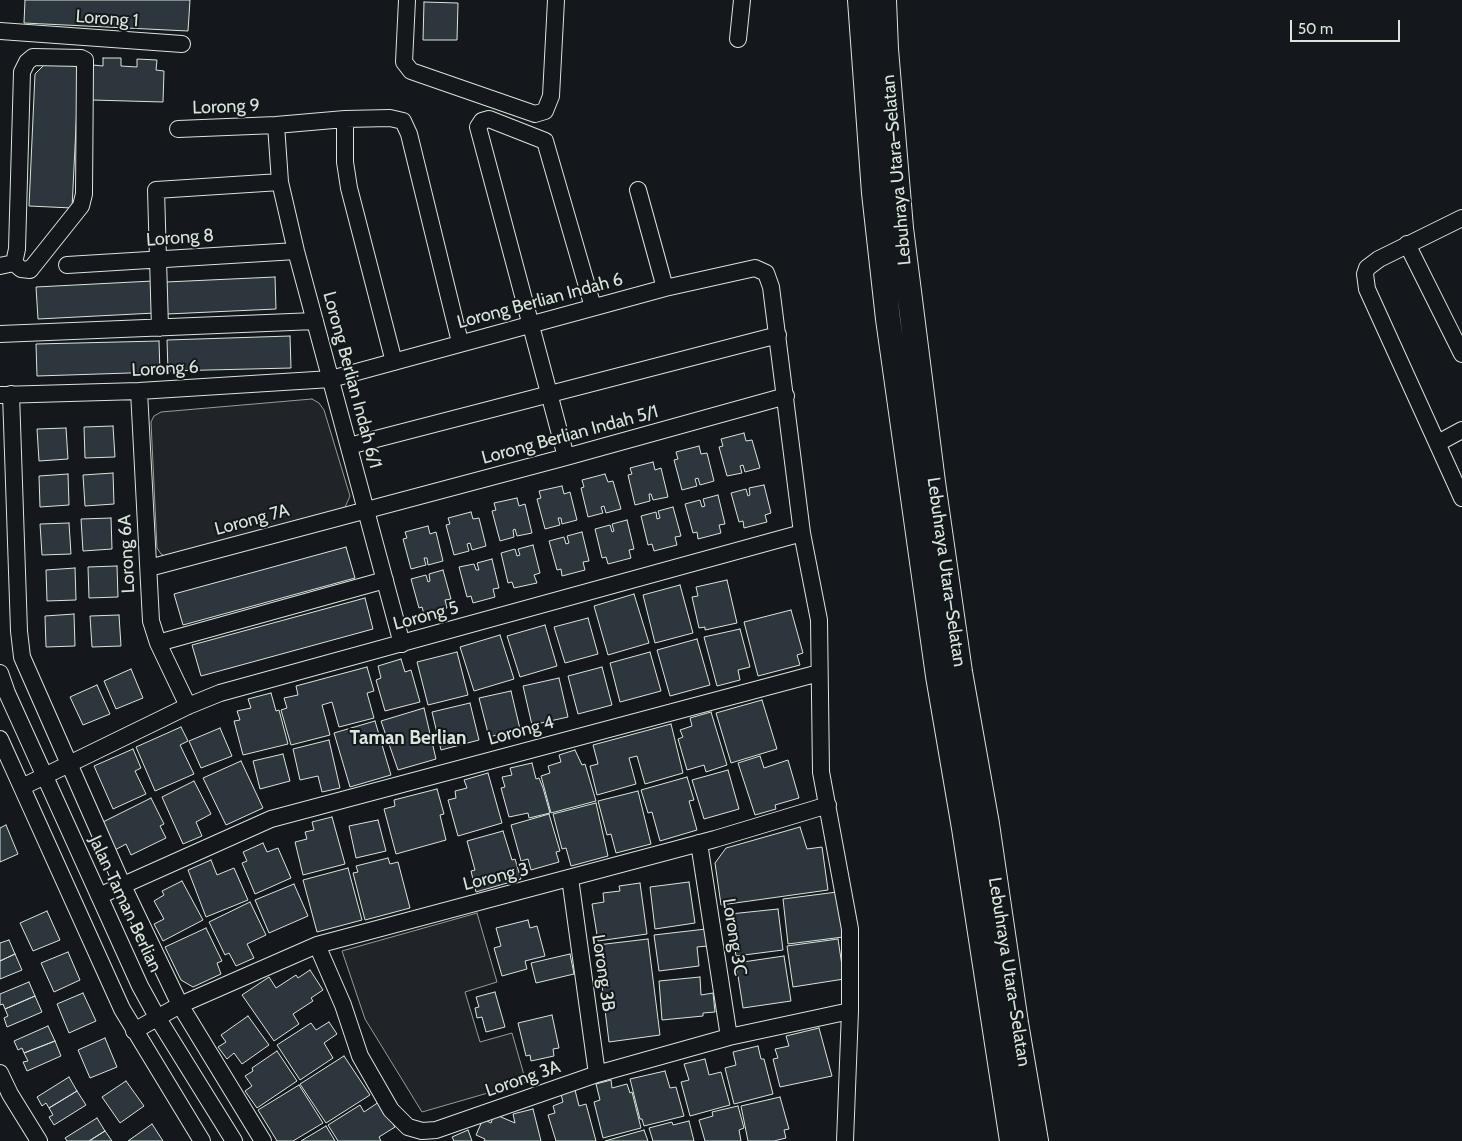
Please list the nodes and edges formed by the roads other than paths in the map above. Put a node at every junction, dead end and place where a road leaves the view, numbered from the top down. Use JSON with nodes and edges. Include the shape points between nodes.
{"nodes":[{"id":1,"x":407,"y":0,"type":"edge"},
{"id":2,"x":556,"y":0,"type":"edge"},
{"id":3,"x":742,"y":0,"type":"edge"},
{"id":4,"x":860,"y":0,"type":"edge"},
{"id":5,"x":884,"y":0,"type":"edge"},
{"id":6,"x":0,"y":31,"type":"edge"},
{"id":7,"x":34,"y":34,"type":"junction"},
{"id":8,"x":738,"y":39,"type":"dead end"},
{"id":9,"x":182,"y":44,"type":"dead end"},
{"id":10,"x":33,"y":57,"type":"junction"},
{"id":11,"x":345,"y":119,"type":"junction"},
{"id":12,"x":276,"y":125,"type":"junction"},
{"id":13,"x":178,"y":129,"type":"dead end"},
{"id":14,"x":280,"y":182,"type":"junction"},
{"id":15,"x":638,"y":190,"type":"dead end"},
{"id":16,"x":1462,"y":219,"type":"edge"},
{"id":17,"x":1407,"y":244,"type":"junction"},
{"id":18,"x":296,"y":250,"type":"junction"},
{"id":19,"x":157,"y":259,"type":"junction"},
{"id":20,"x":7,"y":264,"type":"edge"},
{"id":21,"x":67,"y":265,"type":"dead end"},
{"id":22,"x":665,"y":288,"type":"junction"},
{"id":23,"x":593,"y":307,"type":"junction"},
{"id":24,"x":314,"y":321,"type":"junction"},
{"id":25,"x":532,"y":325,"type":"junction"},
{"id":26,"x":160,"y":328,"type":"junction"},
{"id":27,"x":0,"y":334,"type":"edge"},
{"id":28,"x":778,"y":334,"type":"junction"},
{"id":29,"x":460,"y":342,"type":"junction"},
{"id":30,"x":1462,"y":354,"type":"edge"},
{"id":31,"x":394,"y":362,"type":"junction"},
{"id":32,"x":331,"y":379,"type":"junction"},
{"id":33,"x":139,"y":391,"type":"junction"},
{"id":34,"x":550,"y":393,"type":"junction"},
{"id":35,"x":6,"y":395,"type":"edge"},
{"id":36,"x":786,"y":396,"type":"junction"},
{"id":37,"x":1462,"y":430,"type":"edge"},
{"id":38,"x":1438,"y":443,"type":"junction"},
{"id":39,"x":349,"y":446,"type":"junction"},
{"id":40,"x":566,"y":457,"type":"junction"},
{"id":41,"x":1462,"y":498,"type":"edge"},
{"id":42,"x":365,"y":510,"type":"junction"},
{"id":43,"x":802,"y":533,"type":"junction"},
{"id":44,"x":149,"y":568,"type":"junction"},
{"id":45,"x":386,"y":580,"type":"junction"},
{"id":46,"x":158,"y":643,"type":"junction"},
{"id":47,"x":402,"y":644,"type":"junction"},
{"id":48,"x":0,"y":673,"type":"edge"},
{"id":49,"x":818,"y":673,"type":"junction"},
{"id":50,"x":188,"y":706,"type":"junction"},
{"id":51,"x":0,"y":739,"type":"edge"},
{"id":52,"x":70,"y":764,"type":"junction"},
{"id":53,"x":44,"y":776,"type":"junction"},
{"id":54,"x":22,"y":787,"type":"junction"},
{"id":55,"x":828,"y":805,"type":"junction"},
{"id":56,"x":699,"y":843,"type":"junction"},
{"id":57,"x":570,"y":878,"type":"junction"},
{"id":58,"x":122,"y":884,"type":"junction"},
{"id":59,"x":99,"y":896,"type":"junction"},
{"id":60,"x":317,"y":945,"type":"junction"},
{"id":61,"x":180,"y":1005,"type":"junction"},
{"id":62,"x":850,"y":1011,"type":"junction"},
{"id":63,"x":157,"y":1017,"type":"junction"},
{"id":64,"x":134,"y":1031,"type":"junction"},
{"id":65,"x":729,"y":1037,"type":"junction"},
{"id":66,"x":0,"y":1072,"type":"edge"},
{"id":67,"x":597,"y":1074,"type":"junction"},
{"id":68,"x":5,"y":1096,"type":"edge"},
{"id":69,"x":39,"y":1141,"type":"edge"},
{"id":70,"x":202,"y":1141,"type":"edge"},
{"id":71,"x":234,"y":1141,"type":"edge"},
{"id":72,"x":263,"y":1141,"type":"edge"},
{"id":73,"x":845,"y":1141,"type":"edge"},
{"id":74,"x":1012,"y":1141,"type":"edge"},
{"id":75,"x":1036,"y":1141,"type":"edge"}],
"edges":[{"from":1,"to":2,"type":"street","via":[[404,62],[411,71],[540,114],[549,106]]},
{"from":3,"to":8,"type":"street"},
{"from":4,"to":74,"type":"highway","name":"Lebuhraya Utara–Selatan","via":[[874,193],[888,319],[938,676]]},
{"from":5,"to":75,"type":"highway","name":"Lebuhraya Utara–Selatan","via":[[901,228],[933,482],[960,672]]},
{"from":6,"to":7,"type":"street","name":"Lorong 1"},
{"from":7,"to":9,"type":"street","name":"Lorong 1"},
{"from":7,"to":10,"type":"street"},
{"from":10,"to":20,"type":"street","via":[[27,62],[22,78],[17,249]]},
{"from":10,"to":20,"type":"street","via":[[85,60],[84,194],[75,215],[30,270]]},
{"from":11,"to":12,"type":"street","name":"Lorong 9"},
{"from":11,"to":29,"type":"street","name":"Lorong 9","via":[[398,118],[406,126]]},
{"from":11,"to":31,"type":"street","via":[[349,188]]},
{"from":12,"to":13,"type":"street","name":"Lorong 9"},
{"from":12,"to":14,"type":"street","name":"Lorong Berlian Indah 6/1"},
{"from":14,"to":18,"type":"street","name":"Lorong Berlian Indah 6/1"},
{"from":14,"to":19,"type":"street","via":[[156,190]]},
{"from":15,"to":22,"type":"street"},
{"from":16,"to":17,"type":"street"},
{"from":17,"to":30,"type":"street"},
{"from":17,"to":38,"type":"street","via":[[1372,263],[1365,280]]},
{"from":18,"to":19,"type":"street","name":"Lorong 8"},
{"from":18,"to":24,"type":"street","name":"Lorong Berlian Indah 6/1"},
{"from":19,"to":21,"type":"street","name":"Lorong 8"},
{"from":19,"to":26,"type":"street"},
{"from":22,"to":23,"type":"street","name":"Lorong Berlian Indah 6"},
{"from":22,"to":28,"type":"street","name":"Lorong Berlian Indah 6","via":[[739,271],[761,270],[770,280]]},
{"from":23,"to":25,"type":"street","name":"Lorong Berlian Indah 6"},
{"from":23,"to":25,"type":"street","via":[[545,141],[489,119],[482,121],[478,127]]},
{"from":24,"to":26,"type":"street"},
{"from":24,"to":32,"type":"street","name":"Lorong Berlian Indah 6/1"},
{"from":25,"to":29,"type":"street","name":"Lorong Berlian Indah 6"},
{"from":25,"to":34,"type":"street"},
{"from":26,"to":27,"type":"street"},
{"from":28,"to":34,"type":"street"},
{"from":28,"to":36,"type":"street"},
{"from":29,"to":31,"type":"street","name":"Lorong Berlian Indah 6"},
{"from":31,"to":32,"type":"street","name":"Lorong Berlian Indah 6"},
{"from":32,"to":33,"type":"street","name":"Lorong 6"},
{"from":32,"to":39,"type":"street","name":"Lorong Berlian Indah 6/1"},
{"from":33,"to":35,"type":"street","name":"Lorong 6"},
{"from":33,"to":44,"type":"street","name":"Lorong 6A"},
{"from":34,"to":39,"type":"street"},
{"from":34,"to":40,"type":"street"},
{"from":35,"to":52,"type":"street","via":[[20,648]]},
{"from":36,"to":40,"type":"street","name":"Lorong Berlian Indah 5/1"},
{"from":36,"to":43,"type":"street"},
{"from":37,"to":38,"type":"street"},
{"from":38,"to":41,"type":"street"},
{"from":39,"to":42,"type":"street","name":"Lorong Berlian Indah 6/1"},
{"from":40,"to":42,"type":"street","name":"Lorong Berlian Indah 5/1"},
{"from":42,"to":44,"type":"street","name":"Lorong 7A"},
{"from":42,"to":45,"type":"street","name":"Lorong Berlian Indah 6/1"},
{"from":43,"to":47,"type":"street","name":"Lorong 5"},
{"from":43,"to":49,"type":"street","via":[[818,620]]},
{"from":44,"to":46,"type":"street","name":"Lorong 6A","via":[[151,621]]},
{"from":45,"to":46,"type":"street"},
{"from":45,"to":47,"type":"street","name":"Lorong Berlian Indah 6/1"},
{"from":46,"to":50,"type":"street","name":"Lorong 6A"},
{"from":47,"to":50,"type":"street","name":"Lorong 5","via":[[220,694]]},
{"from":48,"to":53,"type":"street","name":"Jalan Taman Berlian"},
{"from":49,"to":55,"type":"street","via":[[820,761]]},
{"from":49,"to":58,"type":"street","name":"Lorong 4","via":[[279,816]]},
{"from":50,"to":52,"type":"street","name":"Lorong 5"},
{"from":51,"to":54,"type":"street"},
{"from":52,"to":53,"type":"street","name":"Lorong 5"},
{"from":52,"to":58,"type":"street"},
{"from":53,"to":54,"type":"street","name":"Lorong 5"},
{"from":53,"to":59,"type":"street","name":"Jalan Taman Berlian"},
{"from":54,"to":64,"type":"street"},
{"from":55,"to":56,"type":"street","name":"Lorong 3"},
{"from":55,"to":62,"type":"street","via":[[850,929]]},
{"from":56,"to":57,"type":"street","name":"Lorong 3"},
{"from":56,"to":65,"type":"street","name":"Lorong 3C"},
{"from":57,"to":60,"type":"street","name":"Lorong 3"},
{"from":57,"to":67,"type":"street","name":"Lorong 3B"},
{"from":58,"to":59,"type":"street","name":"Lorong 4"},
{"from":58,"to":61,"type":"street"},
{"from":59,"to":63,"type":"street","name":"Jalan Taman Berlian"},
{"from":60,"to":61,"type":"street","name":"Lorong 3"},
{"from":60,"to":67,"type":"street","name":"Lorong 3A","via":[[343,1005],[360,1056],[391,1110],[408,1127],[436,1130]]},
{"from":61,"to":63,"type":"street","name":"Lorong 3"},
{"from":61,"to":72,"type":"street"},
{"from":62,"to":65,"type":"street","name":"Lorong 3A"},
{"from":62,"to":73,"type":"street"},
{"from":63,"to":64,"type":"street","name":"Lorong 3"},
{"from":63,"to":71,"type":"street","name":"Jalan Taman Berlian"},
{"from":64,"to":70,"type":"street"},
{"from":65,"to":67,"type":"street","name":"Lorong 3A"},
{"from":66,"to":68,"type":"street"},
{"from":68,"to":69,"type":"street"}]}
